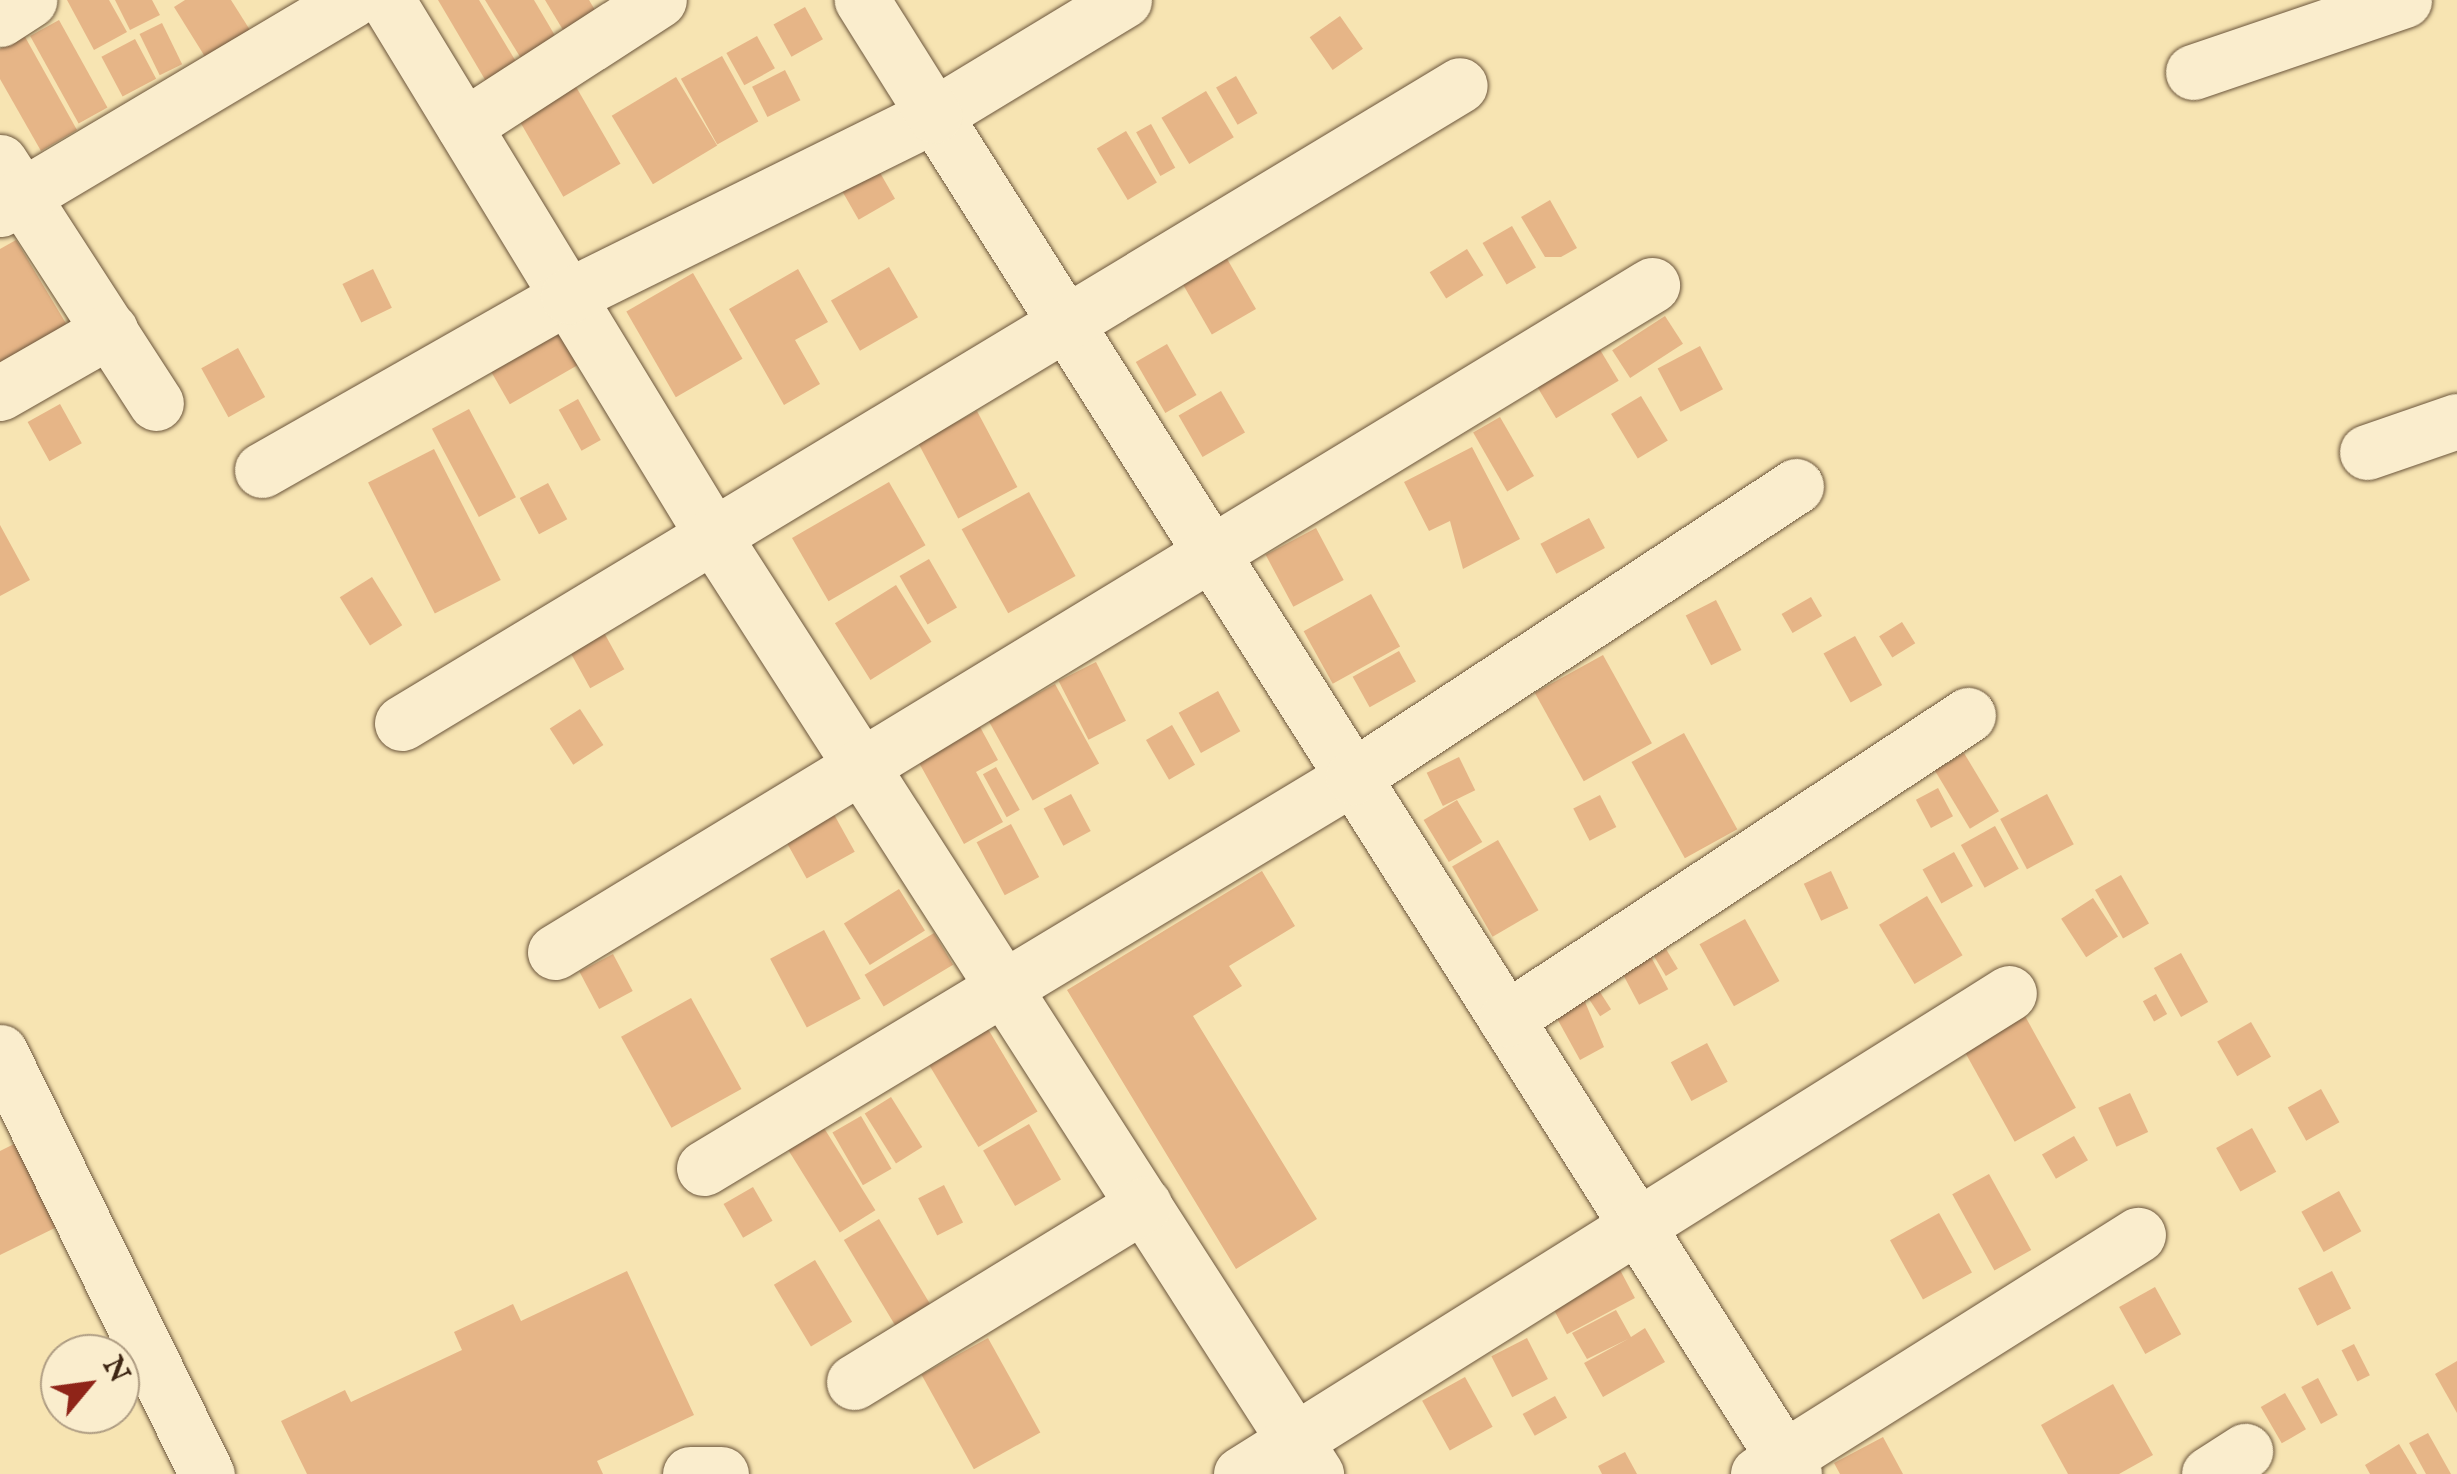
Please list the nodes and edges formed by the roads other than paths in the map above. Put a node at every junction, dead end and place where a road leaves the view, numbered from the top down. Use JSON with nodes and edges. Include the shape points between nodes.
{"nodes":[{"id":1,"x":28,"y":0,"type":"edge"},
{"id":2,"x":352,"y":0,"type":"edge"},
{"id":3,"x":387,"y":0,"type":"edge"},
{"id":4,"x":660,"y":0,"type":"edge"},
{"id":5,"x":862,"y":0,"type":"edge"},
{"id":6,"x":1124,"y":0,"type":"edge"},
{"id":7,"x":2404,"y":0,"type":"edge"},
{"id":8,"x":0,"y":18,"type":"edge"},
{"id":9,"x":2193,"y":72,"type":"dead end"},
{"id":10,"x":1460,"y":85,"type":"dead end"},
{"id":11,"x":934,"y":115,"type":"junction"},
{"id":12,"x":464,"y":126,"type":"junction"},
{"id":13,"x":7,"y":189,"type":"edge"},
{"id":14,"x":1652,"y":286,"type":"dead end"},
{"id":15,"x":568,"y":296,"type":"junction"},
{"id":16,"x":1070,"y":328,"type":"junction"},
{"id":17,"x":110,"y":330,"type":"junction"},
{"id":18,"x":0,"y":393,"type":"edge"},
{"id":19,"x":156,"y":403,"type":"dead end"},
{"id":20,"x":2457,"y":421,"type":"edge"},
{"id":21,"x":2367,"y":452,"type":"dead end"},
{"id":22,"x":262,"y":470,"type":"dead end"},
{"id":23,"x":1796,"y":486,"type":"dead end"},
{"id":24,"x":714,"y":537,"type":"junction"},
{"id":25,"x":1215,"y":559,"type":"junction"},
{"id":26,"x":1968,"y":715,"type":"dead end"},
{"id":27,"x":402,"y":722,"type":"dead end"},
{"id":28,"x":863,"y":767,"type":"junction"},
{"id":29,"x":1353,"y":777,"type":"junction"},
{"id":30,"x":556,"y":952,"type":"dead end"},
{"id":31,"x":1006,"y":990,"type":"junction"},
{"id":32,"x":2009,"y":993,"type":"dead end"},
{"id":33,"x":1506,"y":1019,"type":"junction"},
{"id":34,"x":0,"y":1052,"type":"edge"},
{"id":35,"x":704,"y":1168,"type":"dead end"},
{"id":36,"x":1144,"y":1204,"type":"junction"},
{"id":37,"x":1641,"y":1232,"type":"junction"},
{"id":38,"x":2138,"y":1234,"type":"dead end"},
{"id":39,"x":854,"y":1382,"type":"dead end"},
{"id":40,"x":1306,"y":1459,"type":"edge"},
{"id":41,"x":1778,"y":1468,"type":"edge"},
{"id":42,"x":207,"y":1474,"type":"edge"},
{"id":43,"x":690,"y":1474,"type":"edge"},
{"id":44,"x":721,"y":1474,"type":"edge"},
{"id":45,"x":1241,"y":1474,"type":"edge"}],
"edges":[{"from":1,"to":8,"type":"street"},
{"from":2,"to":13,"type":"street"},
{"from":3,"to":12,"type":"street"},
{"from":4,"to":12,"type":"street"},
{"from":5,"to":11,"type":"street"},
{"from":6,"to":11,"type":"street"},
{"from":7,"to":9,"type":"street"},
{"from":10,"to":16,"type":"street"},
{"from":11,"to":15,"type":"street"},
{"from":11,"to":16,"type":"street"},
{"from":12,"to":15,"type":"street"},
{"from":13,"to":17,"type":"street"},
{"from":14,"to":25,"type":"street"},
{"from":15,"to":22,"type":"street"},
{"from":15,"to":24,"type":"street"},
{"from":16,"to":24,"type":"street"},
{"from":16,"to":25,"type":"street"},
{"from":17,"to":18,"type":"street"},
{"from":17,"to":19,"type":"street"},
{"from":20,"to":21,"type":"street"},
{"from":23,"to":29,"type":"street"},
{"from":24,"to":27,"type":"street"},
{"from":24,"to":28,"type":"street"},
{"from":25,"to":28,"type":"street"},
{"from":25,"to":29,"type":"street"},
{"from":26,"to":33,"type":"street"},
{"from":28,"to":30,"type":"street"},
{"from":28,"to":31,"type":"street"},
{"from":29,"to":31,"type":"street"},
{"from":29,"to":33,"type":"street"},
{"from":31,"to":35,"type":"street"},
{"from":31,"to":36,"type":"street"},
{"from":32,"to":37,"type":"street"},
{"from":33,"to":37,"type":"street"},
{"from":34,"to":42,"type":"street"},
{"from":36,"to":39,"type":"street"},
{"from":36,"to":40,"type":"street"},
{"from":37,"to":40,"type":"street"},
{"from":37,"to":41,"type":"street"},
{"from":38,"to":41,"type":"street"},
{"from":40,"to":45,"type":"street"},
{"from":43,"to":44,"type":"street"}]}
